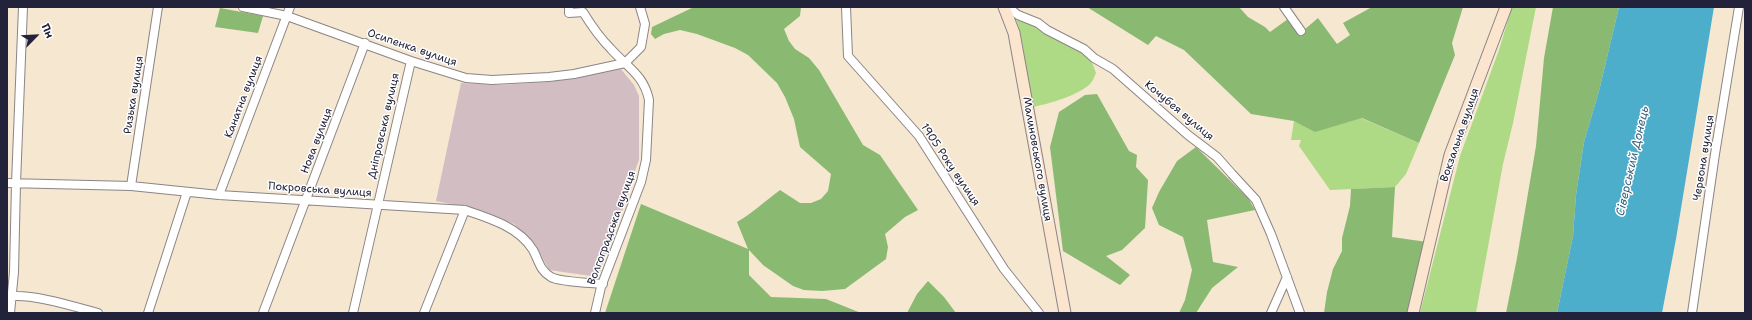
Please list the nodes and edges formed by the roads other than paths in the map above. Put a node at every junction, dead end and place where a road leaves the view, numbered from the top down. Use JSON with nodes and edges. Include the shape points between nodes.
{"nodes":[{"id":1,"x":23,"y":7,"type":"edge"},
{"id":2,"x":158,"y":7,"type":"edge"},
{"id":3,"x":243,"y":7,"type":"edge"},
{"id":4,"x":290,"y":7,"type":"edge"},
{"id":5,"x":569,"y":7,"type":"edge"},
{"id":6,"x":640,"y":7,"type":"edge"},
{"id":7,"x":846,"y":7,"type":"edge"},
{"id":8,"x":1004,"y":7,"type":"edge"},
{"id":9,"x":1008,"y":7,"type":"edge"},
{"id":10,"x":1284,"y":7,"type":"edge"},
{"id":11,"x":1506,"y":7,"type":"edge"},
{"id":12,"x":1739,"y":7,"type":"edge"},
{"id":13,"x":287,"y":16,"type":"junction"},
{"id":14,"x":1301,"y":32,"type":"dead end"},
{"id":15,"x":365,"y":43,"type":"junction"},
{"id":16,"x":411,"y":61,"type":"junction"},
{"id":17,"x":625,"y":63,"type":"junction"},
{"id":18,"x":7,"y":183,"type":"edge"},
{"id":19,"x":16,"y":183,"type":"junction"},
{"id":20,"x":131,"y":186,"type":"junction"},
{"id":21,"x":187,"y":192,"type":"junction"},
{"id":22,"x":219,"y":195,"type":"junction"},
{"id":23,"x":306,"y":200,"type":"junction"},
{"id":24,"x":377,"y":205,"type":"junction"},
{"id":25,"x":465,"y":210,"type":"junction"},
{"id":26,"x":1288,"y":277,"type":"junction"},
{"id":27,"x":603,"y":284,"type":"junction"},
{"id":28,"x":9,"y":296,"type":"edge"},
{"id":29,"x":10,"y":313,"type":"edge"},
{"id":30,"x":98,"y":313,"type":"edge"},
{"id":31,"x":148,"y":313,"type":"edge"},
{"id":32,"x":263,"y":313,"type":"edge"},
{"id":33,"x":353,"y":313,"type":"edge"},
{"id":34,"x":424,"y":313,"type":"edge"},
{"id":35,"x":595,"y":313,"type":"edge"},
{"id":36,"x":1039,"y":313,"type":"edge"},
{"id":37,"x":1065,"y":313,"type":"edge"},
{"id":38,"x":1270,"y":313,"type":"edge"},
{"id":39,"x":1300,"y":313,"type":"edge"},
{"id":40,"x":1413,"y":313,"type":"edge"},
{"id":41,"x":1692,"y":313,"type":"edge"}],
"edges":[{"from":1,"to":19,"type":"street"},
{"from":2,"to":20,"type":"street","name":"Ризька вулиця"},
{"from":3,"to":13,"type":"street","name":"Осипенка вулиця"},
{"from":4,"to":13,"type":"street","name":"Канатна вулиця"},
{"from":5,"to":17,"type":"street","via":[[569,13],[583,12],[594,29]]},
{"from":6,"to":17,"type":"street","via":[[645,24],[641,47]]},
{"from":7,"to":36,"type":"street","name":"1905 Року вулиця","via":[[848,56],[919,136],[1004,269]]},
{"from":8,"to":37,"type":"main road","name":"Малиновського вулиця","via":[[1014,33]]},
{"from":9,"to":26,"type":"street","name":"Кочубея вулиця","via":[[1018,15],[1038,23],[1084,49],[1113,69],[1217,158],[1256,200]]},
{"from":10,"to":14,"type":"street"},
{"from":11,"to":40,"type":"main road","name":"Вокзальна вулиця","via":[[1450,155]]},
{"from":12,"to":41,"type":"street","name":"Червона вулиця"},
{"from":13,"to":15,"type":"street","name":"Осипенка вулиця"},
{"from":13,"to":22,"type":"street","name":"Канатна вулиця"},
{"from":15,"to":16,"type":"street","name":"Осипенка вулиця"},
{"from":15,"to":23,"type":"street","name":"Нова вулиця"},
{"from":16,"to":17,"type":"street","name":"Осипенка вулиця","via":[[466,78],[492,80],[574,74]]},
{"from":16,"to":24,"type":"street","name":"Дніпровська вулиця"},
{"from":17,"to":27,"type":"street","name":"Волгоградська вулиця","via":[[640,77],[649,100],[645,169]]},
{"from":18,"to":19,"type":"street","name":"Покровська вулиця"},
{"from":19,"to":20,"type":"street","name":"Покровська вулиця"},
{"from":19,"to":28,"type":"street","via":[[13,289]]},
{"from":20,"to":21,"type":"street","name":"Покровська вулиця"},
{"from":21,"to":22,"type":"street","name":"Покровська вулиця"},
{"from":21,"to":31,"type":"street"},
{"from":22,"to":23,"type":"street","name":"Покровська вулиця"},
{"from":23,"to":24,"type":"street","name":"Покровська вулиця"},
{"from":23,"to":32,"type":"street","name":"Нова вулиця"},
{"from":24,"to":25,"type":"street","name":"Покровська вулиця"},
{"from":24,"to":33,"type":"street","name":"Дніпровська вулиця"},
{"from":25,"to":27,"type":"street","name":"Покровська вулиця","via":[[517,233],[533,250],[543,271],[553,279]]},
{"from":25,"to":34,"type":"street"},
{"from":26,"to":38,"type":"street"},
{"from":26,"to":39,"type":"street","name":"Кочубея вулиця"},
{"from":27,"to":35,"type":"street","name":"Волгоградська вулиця"},
{"from":28,"to":29,"type":"street"},
{"from":28,"to":30,"type":"street","via":[[66,304]]}]}
